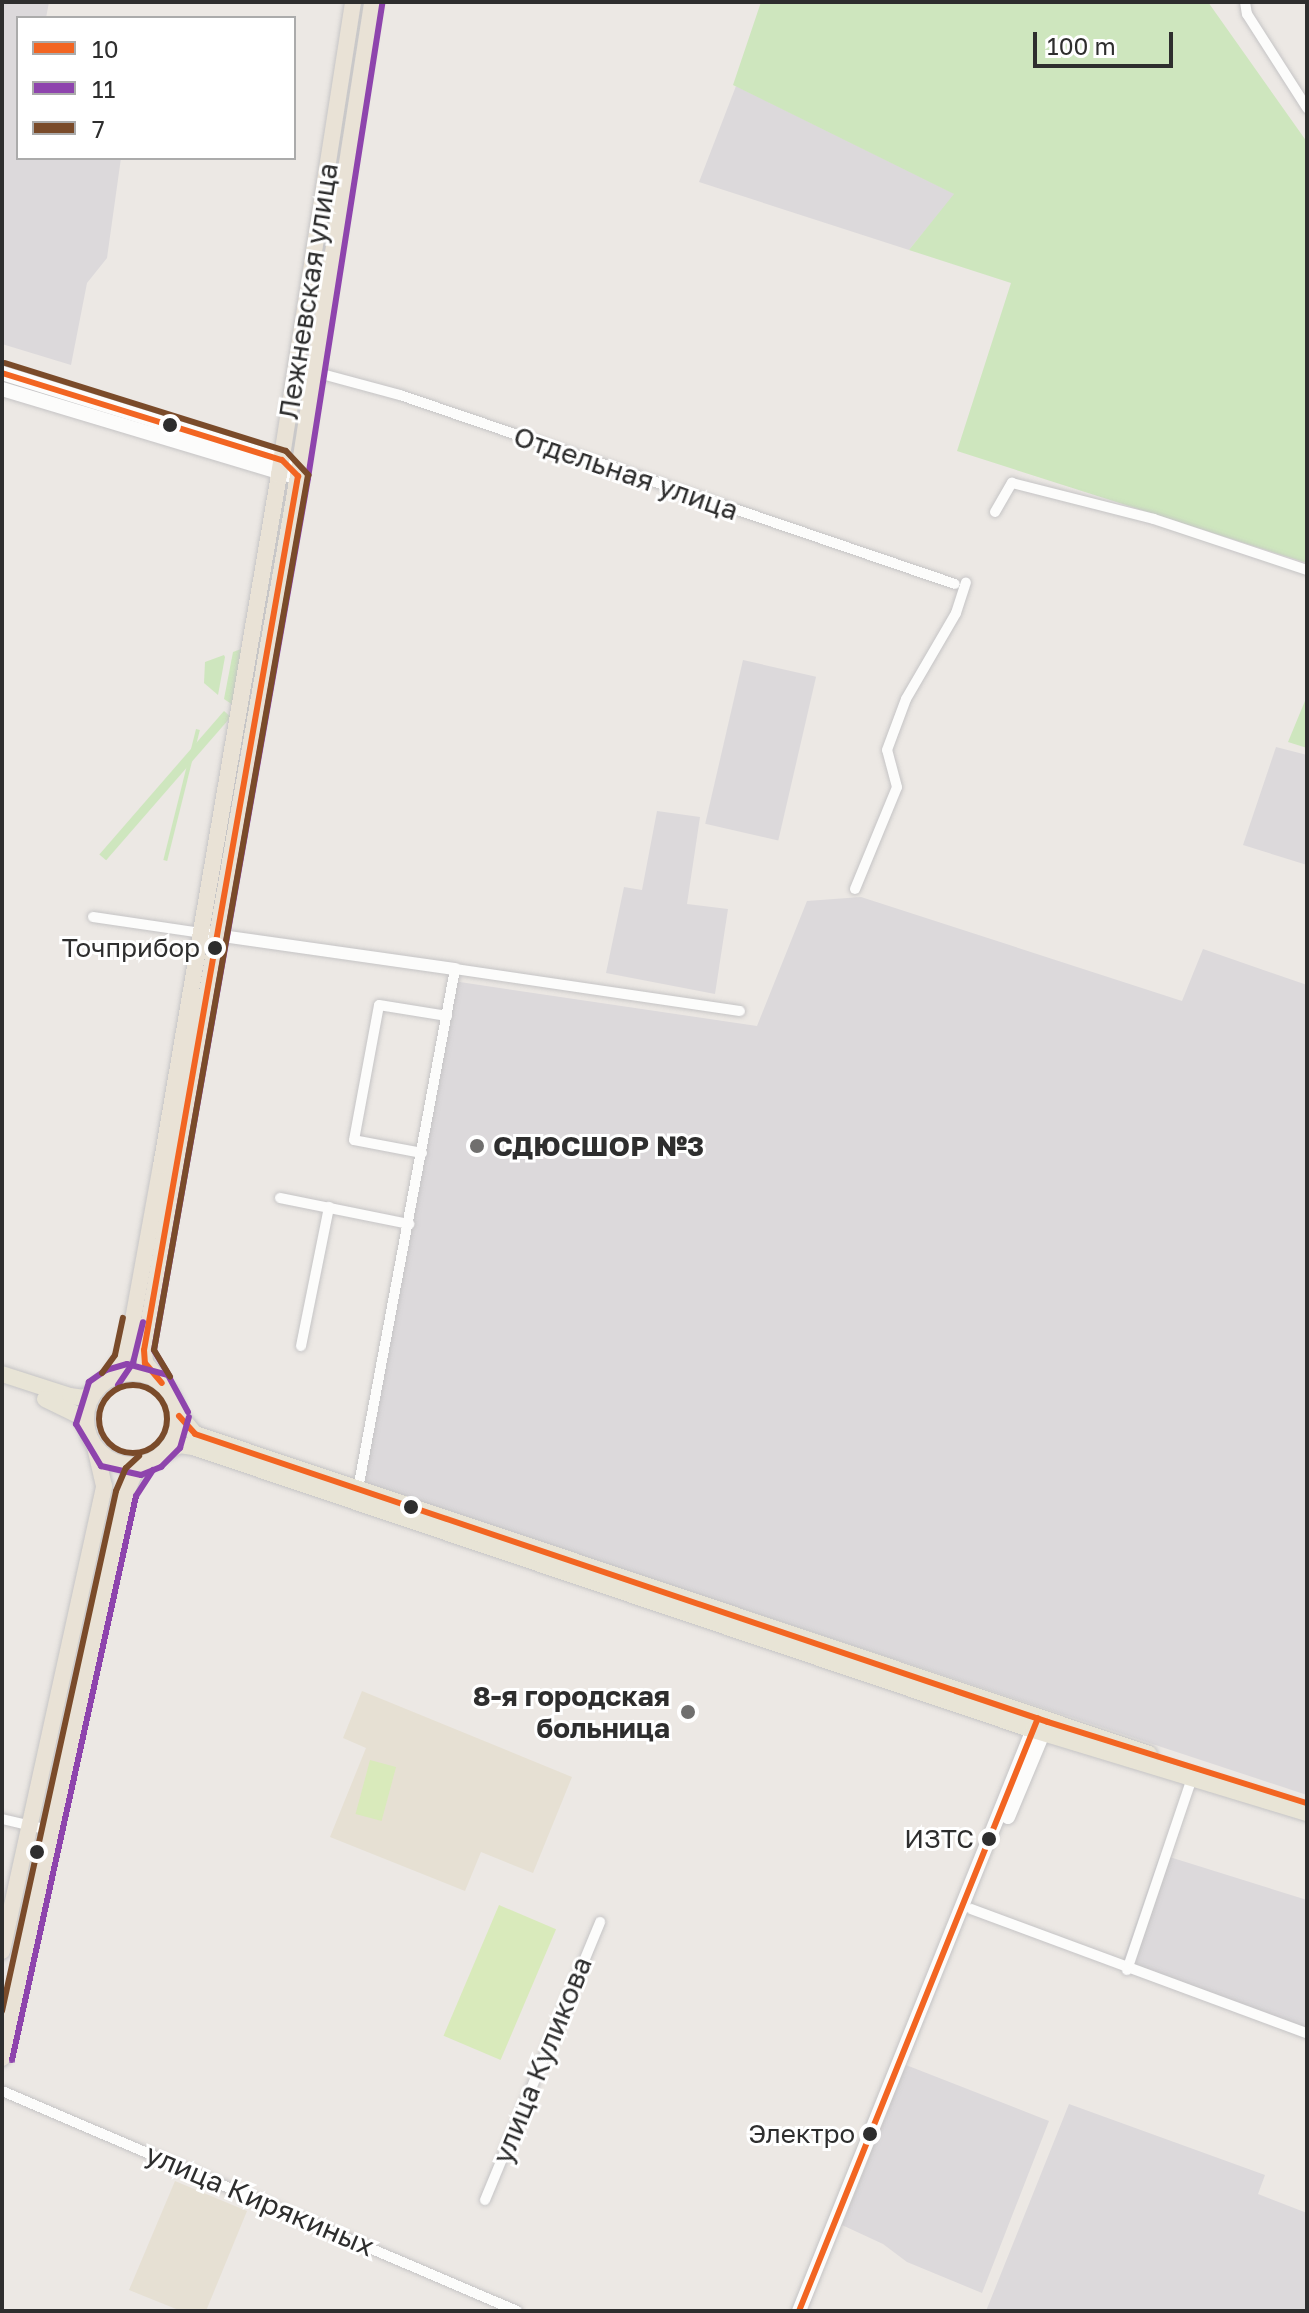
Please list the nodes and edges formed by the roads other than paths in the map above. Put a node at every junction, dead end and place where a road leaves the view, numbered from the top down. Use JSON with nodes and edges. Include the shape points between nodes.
{"nodes":[{"id":1,"x":353,"y":2,"type":"edge"},
{"id":2,"x":372,"y":2,"type":"edge"},
{"id":3,"x":1245,"y":2,"type":"edge"},
{"id":4,"x":1307,"y":108,"type":"edge"},
{"id":5,"x":296,"y":367,"type":"junction"},
{"id":6,"x":314,"y":371,"type":"junction"},
{"id":7,"x":2,"y":373,"type":"edge"},
{"id":8,"x":2,"y":389,"type":"edge"},
{"id":9,"x":280,"y":468,"type":"junction"},
{"id":10,"x":298,"y":476,"type":"junction"},
{"id":11,"x":995,"y":512,"type":"dead end"},
{"id":12,"x":1307,"y":570,"type":"edge"},
{"id":13,"x":855,"y":889,"type":"dead end"},
{"id":14,"x":93,"y":917,"type":"dead end"},
{"id":15,"x":201,"y":933,"type":"junction"},
{"id":16,"x":220,"y":935,"type":"junction"},
{"id":17,"x":455,"y":969,"type":"junction"},
{"id":18,"x":740,"y":1011,"type":"dead end"},
{"id":19,"x":447,"y":1016,"type":"junction"},
{"id":20,"x":422,"y":1153,"type":"junction"},
{"id":21,"x":280,"y":1198,"type":"dead end"},
{"id":22,"x":329,"y":1207,"type":"junction"},
{"id":23,"x":409,"y":1224,"type":"junction"},
{"id":24,"x":301,"y":1346,"type":"dead end"},
{"id":25,"x":2,"y":1374,"type":"edge"},
{"id":26,"x":162,"y":1383,"type":"junction"},
{"id":27,"x":104,"y":1384,"type":"junction"},
{"id":28,"x":2,"y":1385,"type":"edge"},
{"id":29,"x":179,"y":1415,"type":"junction"},
{"id":30,"x":87,"y":1429,"type":"junction"},
{"id":31,"x":95,"y":1447,"type":"junction"},
{"id":32,"x":152,"y":1460,"type":"junction"},
{"id":33,"x":358,"y":1489,"type":"junction"},
{"id":34,"x":1040,"y":1726,"type":"junction"},
{"id":35,"x":1192,"y":1778,"type":"junction"},
{"id":36,"x":1307,"y":1803,"type":"edge"},
{"id":37,"x":1307,"y":1813,"type":"edge"},
{"id":38,"x":2,"y":1819,"type":"edge"},
{"id":39,"x":30,"y":1826,"type":"junction"},
{"id":40,"x":53,"y":1831,"type":"junction"},
{"id":41,"x":967,"y":1907,"type":"junction"},
{"id":42,"x":600,"y":1922,"type":"dead end"},
{"id":43,"x":2,"y":1951,"type":"edge"},
{"id":44,"x":1127,"y":1970,"type":"junction"},
{"id":45,"x":1307,"y":2033,"type":"edge"},
{"id":46,"x":2,"y":2058,"type":"edge"},
{"id":47,"x":2,"y":2091,"type":"edge"},
{"id":48,"x":889,"y":2101,"type":"junction"},
{"id":49,"x":485,"y":2200,"type":"dead end"},
{"id":50,"x":517,"y":2311,"type":"edge"},
{"id":51,"x":799,"y":2311,"type":"edge"},
{"id":52,"x":809,"y":2311,"type":"edge"}],
"edges":[{"from":1,"to":5,"type":"highway","name":"Лежневская улица"},
{"from":2,"to":6,"type":"highway","name":"Лежневская улица"},
{"from":3,"to":4,"type":"street","via":[[1247,14]]},
{"from":5,"to":6,"type":"street","name":"Отдельная улица"},
{"from":5,"to":9,"type":"highway","name":"Лежневская улица"},
{"from":6,"to":10,"type":"highway","name":"Лежневская улица"},
{"from":6,"to":13,"type":"street","name":"Отдельная улица","via":[[400,395],[961,584],[956,613],[906,699],[887,750],[897,787]]},
{"from":7,"to":9,"type":"main road"},
{"from":8,"to":9,"type":"main road"},
{"from":9,"to":10,"type":"main road"},
{"from":9,"to":15,"type":"highway","name":"Лежневская улица"},
{"from":10,"to":16,"type":"highway","name":"Лежневская улица"},
{"from":11,"to":12,"type":"street","via":[[1012,483],[1154,519]]},
{"from":14,"to":15,"type":"street"},
{"from":15,"to":16,"type":"street"},
{"from":15,"to":27,"type":"highway","name":"Лежневская улица","via":[[128,1347]]},
{"from":16,"to":17,"type":"street"},
{"from":16,"to":26,"type":"highway","name":"Лежневская улица","via":[[144,1350],[145,1363]]},
{"from":17,"to":18,"type":"street"},
{"from":17,"to":19,"type":"street"},
{"from":19,"to":20,"type":"street"},
{"from":19,"to":20,"type":"street","via":[[379,1005],[354,1140]]},
{"from":20,"to":23,"type":"street"},
{"from":21,"to":22,"type":"street"},
{"from":22,"to":23,"type":"street"},
{"from":22,"to":24,"type":"street"},
{"from":23,"to":33,"type":"street"},
{"from":25,"to":27,"type":"main road","via":[[84,1398]]},
{"from":26,"to":27,"type":"highway","via":[[137,1374]]},
{"from":26,"to":29,"type":"highway"},
{"from":27,"to":30,"type":"highway","via":[[87,1410]]},
{"from":28,"to":30,"type":"main road","via":[[65,1406]]},
{"from":29,"to":32,"type":"highway","via":[[172,1441]]},
{"from":29,"to":33,"type":"main road","via":[[195,1434]]},
{"from":30,"to":31,"type":"highway"},
{"from":31,"to":32,"type":"highway","via":[[118,1463]]},
{"from":31,"to":39,"type":"highway","via":[[105,1482]]},
{"from":32,"to":34,"type":"main road","via":[[180,1445],[193,1447]]},
{"from":32,"to":40,"type":"highway","via":[[134,1474],[126,1493]]},
{"from":33,"to":34,"type":"main road"},
{"from":34,"to":35,"type":"main road"},
{"from":34,"to":36,"type":"main road"},
{"from":34,"to":41,"type":"main road"},
{"from":35,"to":37,"type":"main road"},
{"from":35,"to":44,"type":"street"},
{"from":38,"to":39,"type":"street"},
{"from":39,"to":40,"type":"street"},
{"from":39,"to":43,"type":"highway"},
{"from":40,"to":46,"type":"highway"},
{"from":41,"to":44,"type":"street"},
{"from":41,"to":48,"type":"main road"},
{"from":42,"to":49,"type":"street","name":"улица Куликова"},
{"from":44,"to":45,"type":"street"},
{"from":47,"to":50,"type":"street","name":"улица Кирякиных"},
{"from":48,"to":51,"type":"main road"},
{"from":48,"to":52,"type":"main road"}]}
